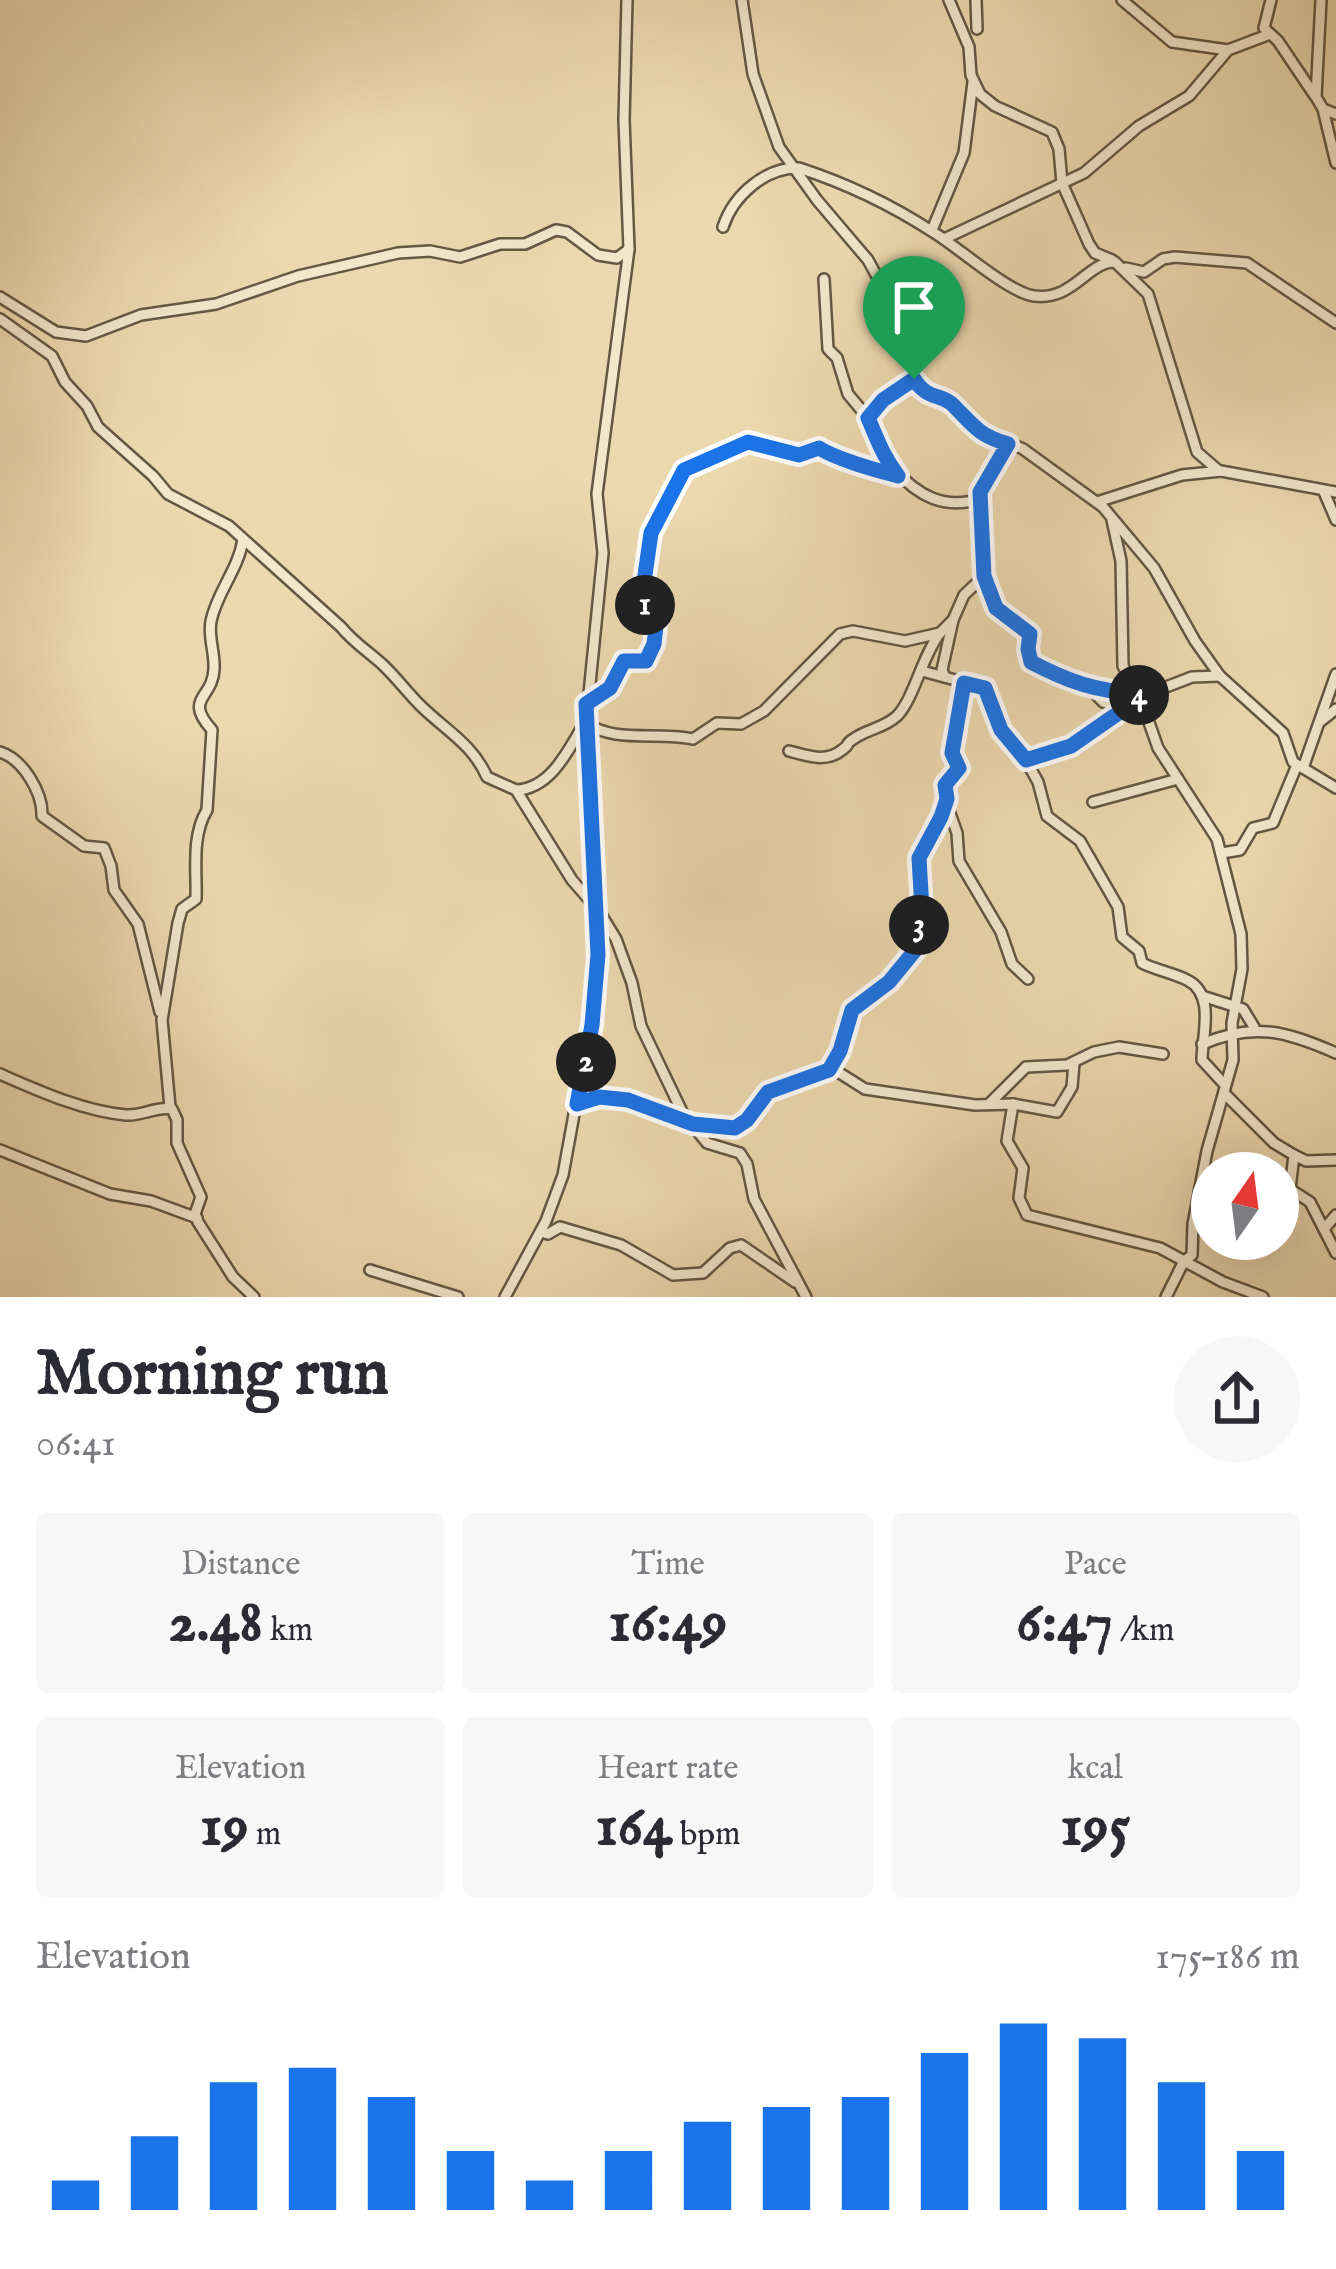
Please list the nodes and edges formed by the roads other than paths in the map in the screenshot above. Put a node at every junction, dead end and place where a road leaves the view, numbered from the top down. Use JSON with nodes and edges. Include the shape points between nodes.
{"nodes":[{"id":1,"x":628,"y":0,"type":"edge"},
{"id":2,"x":742,"y":0,"type":"edge"},
{"id":3,"x":949,"y":0,"type":"edge"},
{"id":4,"x":976,"y":0,"type":"edge"},
{"id":5,"x":1122,"y":0,"type":"edge"},
{"id":6,"x":1321,"y":0,"type":"edge"},
{"id":7,"x":1266,"y":2,"type":"edge"},
{"id":8,"x":976,"y":29,"type":"dead end"},
{"id":9,"x":1270,"y":34,"type":"junction"},
{"id":10,"x":1228,"y":50,"type":"junction"},
{"id":11,"x":974,"y":82,"type":"junction"},
{"id":12,"x":1316,"y":97,"type":"junction"},
{"id":13,"x":1323,"y":109,"type":"junction"},
{"id":14,"x":1336,"y":114,"type":"edge"},
{"id":15,"x":1336,"y":163,"type":"edge"},
{"id":16,"x":791,"y":167,"type":"junction"},
{"id":17,"x":1062,"y":183,"type":"junction"},
{"id":18,"x":723,"y":227,"type":"dead end"},
{"id":19,"x":932,"y":230,"type":"junction"},
{"id":20,"x":944,"y":239,"type":"junction"},
{"id":21,"x":629,"y":249,"type":"junction"},
{"id":22,"x":1112,"y":260,"type":"junction"},
{"id":23,"x":1123,"y":267,"type":"junction"},
{"id":24,"x":824,"y":279,"type":"dead end"},
{"id":25,"x":0,"y":297,"type":"edge"},
{"id":26,"x":0,"y":320,"type":"edge"},
{"id":27,"x":1336,"y":323,"type":"edge"},
{"id":28,"x":914,"y":379,"type":"junction"},
{"id":29,"x":868,"y":418,"type":"junction"},
{"id":30,"x":1008,"y":444,"type":"junction"},
{"id":31,"x":1219,"y":471,"type":"junction"},
{"id":32,"x":898,"y":476,"type":"junction"},
{"id":33,"x":1330,"y":492,"type":"edge"},
{"id":34,"x":980,"y":499,"type":"junction"},
{"id":35,"x":1097,"y":502,"type":"junction"},
{"id":36,"x":1112,"y":520,"type":"junction"},
{"id":37,"x":1336,"y":520,"type":"edge"},
{"id":38,"x":243,"y":540,"type":"junction"},
{"id":39,"x":984,"y":576,"type":"junction"},
{"id":40,"x":953,"y":620,"type":"junction"},
{"id":41,"x":940,"y":633,"type":"junction"},
{"id":42,"x":922,"y":671,"type":"junction"},
{"id":43,"x":1336,"y":674,"type":"edge"},
{"id":44,"x":1220,"y":676,"type":"junction"},
{"id":45,"x":945,"y":677,"type":"junction"},
{"id":46,"x":964,"y":683,"type":"junction"},
{"id":47,"x":1091,"y":689,"type":"junction"},
{"id":48,"x":1139,"y":695,"type":"junction"},
{"id":49,"x":586,"y":704,"type":"junction"},
{"id":50,"x":1124,"y":709,"type":"junction"},
{"id":51,"x":1336,"y":709,"type":"edge"},
{"id":52,"x":1322,"y":721,"type":"junction"},
{"id":53,"x":585,"y":722,"type":"junction"},
{"id":54,"x":789,"y":751,"type":"dead end"},
{"id":55,"x":0,"y":752,"type":"edge"},
{"id":56,"x":1026,"y":760,"type":"junction"},
{"id":57,"x":1300,"y":766,"type":"junction"},
{"id":58,"x":1178,"y":779,"type":"junction"},
{"id":59,"x":1336,"y":788,"type":"edge"},
{"id":60,"x":517,"y":790,"type":"junction"},
{"id":61,"x":946,"y":802,"type":"junction"},
{"id":62,"x":1093,"y":802,"type":"dead end"},
{"id":63,"x":1222,"y":853,"type":"junction"},
{"id":64,"x":598,"y":911,"type":"junction"},
{"id":65,"x":1028,"y":979,"type":"dead end"},
{"id":66,"x":1202,"y":996,"type":"junction"},
{"id":67,"x":1235,"y":1005,"type":"junction"},
{"id":68,"x":162,"y":1020,"type":"junction"},
{"id":69,"x":1254,"y":1027,"type":"junction"},
{"id":70,"x":1233,"y":1037,"type":"junction"},
{"id":71,"x":1202,"y":1045,"type":"junction"},
{"id":72,"x":1336,"y":1053,"type":"edge"},
{"id":73,"x":1163,"y":1054,"type":"dead end"},
{"id":74,"x":1073,"y":1063,"type":"junction"},
{"id":75,"x":829,"y":1070,"type":"junction"},
{"id":76,"x":0,"y":1074,"type":"edge"},
{"id":77,"x":1225,"y":1090,"type":"junction"},
{"id":78,"x":990,"y":1103,"type":"junction"},
{"id":79,"x":577,"y":1104,"type":"junction"},
{"id":80,"x":1012,"y":1104,"type":"junction"},
{"id":81,"x":170,"y":1108,"type":"junction"},
{"id":82,"x":690,"y":1122,"type":"junction"},
{"id":83,"x":1,"y":1152,"type":"edge"},
{"id":84,"x":1289,"y":1152,"type":"edge"},
{"id":85,"x":1299,"y":1158,"type":"edge"},
{"id":86,"x":1336,"y":1160,"type":"edge"},
{"id":87,"x":1299,"y":1195,"type":"edge"},
{"id":88,"x":1336,"y":1216,"type":"edge"},
{"id":89,"x":197,"y":1218,"type":"junction"},
{"id":90,"x":1324,"y":1228,"type":"junction"},
{"id":91,"x":541,"y":1232,"type":"junction"},
{"id":92,"x":1336,"y":1253,"type":"edge"},
{"id":93,"x":1184,"y":1261,"type":"junction"},
{"id":94,"x":370,"y":1270,"type":"dead end"},
{"id":95,"x":800,"y":1286,"type":"junction"},
{"id":96,"x":254,"y":1297,"type":"edge"},
{"id":97,"x":458,"y":1297,"type":"edge"},
{"id":98,"x":505,"y":1297,"type":"edge"},
{"id":99,"x":806,"y":1297,"type":"edge"},
{"id":100,"x":1166,"y":1297,"type":"edge"},
{"id":101,"x":1263,"y":1297,"type":"edge"}],
"edges":[{"from":1,"to":21,"type":"street"},
{"from":2,"to":16,"type":"street","via":[[757,89]]},
{"from":3,"to":11,"type":"street"},
{"from":4,"to":8,"type":"street"},
{"from":5,"to":10,"type":"street","via":[[1172,42]]},
{"from":6,"to":12,"type":"street"},
{"from":7,"to":9,"type":"street"},
{"from":9,"to":10,"type":"street"},
{"from":9,"to":12,"type":"street"},
{"from":10,"to":17,"type":"street","via":[[1189,96]]},
{"from":11,"to":17,"type":"street","via":[[995,106],[1052,133]]},
{"from":11,"to":19,"type":"street","via":[[964,153]]},
{"from":12,"to":13,"type":"street"},
{"from":13,"to":14,"type":"street"},
{"from":13,"to":15,"type":"street"},
{"from":16,"to":18,"type":"street","via":[[744,193]]},
{"from":16,"to":19,"type":"street"},
{"from":16,"to":28,"type":"street","via":[[864,254],[912,341]]},
{"from":17,"to":20,"type":"street"},
{"from":17,"to":22,"type":"street","via":[[1090,248]]},
{"from":19,"to":20,"type":"street"},
{"from":20,"to":22,"type":"street","via":[[1014,290],[1036,296],[1066,292]]},
{"from":21,"to":25,"type":"street","via":[[603,256],[556,230],[460,257],[398,253],[216,304],[141,315],[86,337],[56,332]]},
{"from":21,"to":49,"type":"street","via":[[597,494],[603,553]]},
{"from":22,"to":23,"type":"street"},
{"from":23,"to":27,"type":"street","via":[[1144,272],[1175,257],[1247,263]]},
{"from":23,"to":31,"type":"street","via":[[1149,298],[1197,452]]},
{"from":24,"to":29,"type":"street","via":[[828,349]]},
{"from":26,"to":38,"type":"street","via":[[52,356],[98,427],[168,494]]},
{"from":28,"to":29,"type":"street"},
{"from":28,"to":30,"type":"street","via":[[970,426]]},
{"from":29,"to":32,"type":"street"},
{"from":30,"to":34,"type":"street"},
{"from":30,"to":35,"type":"street"},
{"from":31,"to":33,"type":"street"},
{"from":31,"to":35,"type":"street"},
{"from":32,"to":34,"type":"street","via":[[947,503]]},
{"from":32,"to":49,"type":"street","via":[[819,448],[799,455],[748,442],[684,470],[646,556],[643,600],[657,621],[652,652],[646,661],[624,661],[610,688]]},
{"from":33,"to":37,"type":"street","via":[[1325,502]]},
{"from":34,"to":39,"type":"street"},
{"from":35,"to":36,"type":"street"},
{"from":36,"to":44,"type":"street","via":[[1154,568]]},
{"from":36,"to":48,"type":"street","via":[[1121,561],[1122,658]]},
{"from":38,"to":60,"type":"street","via":[[446,724],[487,778]]},
{"from":38,"to":68,"type":"street","via":[[212,616],[214,668],[199,706],[212,730],[207,810],[192,874],[196,899],[178,923]]},
{"from":39,"to":40,"type":"street"},
{"from":39,"to":47,"type":"street","via":[[996,608],[1030,634],[1031,662]]},
{"from":40,"to":41,"type":"street"},
{"from":40,"to":45,"type":"street"},
{"from":41,"to":42,"type":"street"},
{"from":41,"to":53,"type":"street","via":[[904,641],[840,634],[764,711],[741,724],[717,723],[693,739],[612,734]]},
{"from":42,"to":45,"type":"street"},
{"from":42,"to":54,"type":"street","via":[[892,720],[832,757]]},
{"from":43,"to":52,"type":"street"},
{"from":44,"to":48,"type":"street"},
{"from":44,"to":57,"type":"street","via":[[1283,733]]},
{"from":45,"to":46,"type":"street"},
{"from":46,"to":56,"type":"street","via":[[985,688],[1001,730]]},
{"from":46,"to":61,"type":"street","via":[[952,753],[959,768],[945,785]]},
{"from":47,"to":48,"type":"street"},
{"from":47,"to":50,"type":"street"},
{"from":48,"to":50,"type":"street"},
{"from":48,"to":58,"type":"street"},
{"from":49,"to":53,"type":"street"},
{"from":50,"to":56,"type":"street","via":[[1071,746]]},
{"from":51,"to":52,"type":"street"},
{"from":52,"to":57,"type":"street"},
{"from":53,"to":60,"type":"street","via":[[544,781]]},
{"from":53,"to":64,"type":"street"},
{"from":55,"to":68,"type":"street","via":[[22,768],[41,799],[41,816],[84,846],[104,848],[114,890],[138,924]]},
{"from":56,"to":66,"type":"street","via":[[1047,816],[1080,841],[1118,907],[1122,938],[1142,963],[1188,980]]},
{"from":57,"to":59,"type":"street"},
{"from":57,"to":63,"type":"street","via":[[1273,823],[1253,829],[1240,850]]},
{"from":58,"to":62,"type":"street"},
{"from":58,"to":63,"type":"street"},
{"from":60,"to":64,"type":"street"},
{"from":61,"to":65,"type":"street","via":[[958,861],[1012,964]]},
{"from":61,"to":75,"type":"street","via":[[919,858],[917,948],[852,1010]]},
{"from":63,"to":67,"type":"street","via":[[1243,949]]},
{"from":64,"to":79,"type":"street","via":[[594,1009]]},
{"from":64,"to":82,"type":"street","via":[[621,949],[654,1058]]},
{"from":66,"to":67,"type":"street"},
{"from":66,"to":71,"type":"street"},
{"from":67,"to":69,"type":"street"},
{"from":67,"to":70,"type":"street"},
{"from":68,"to":81,"type":"street"},
{"from":69,"to":70,"type":"street"},
{"from":69,"to":72,"type":"street"},
{"from":70,"to":71,"type":"street"},
{"from":70,"to":77,"type":"street"},
{"from":71,"to":77,"type":"street","via":[[1202,1060]]},
{"from":73,"to":74,"type":"street","via":[[1119,1047]]},
{"from":74,"to":78,"type":"street","via":[[1026,1066]]},
{"from":74,"to":80,"type":"street","via":[[1072,1087],[1057,1112]]},
{"from":75,"to":78,"type":"street","via":[[865,1089]]},
{"from":75,"to":82,"type":"street","via":[[768,1092],[735,1128]]},
{"from":76,"to":81,"type":"street","via":[[108,1112]]},
{"from":77,"to":84,"type":"street"},
{"from":77,"to":93,"type":"street","via":[[1192,1255]]},
{"from":78,"to":80,"type":"street"},
{"from":79,"to":82,"type":"street","via":[[628,1100]]},
{"from":79,"to":91,"type":"street"},
{"from":80,"to":93,"type":"street","via":[[1007,1141],[1023,1168],[1019,1198],[1027,1215],[1155,1246]]},
{"from":81,"to":89,"type":"street","via":[[201,1197]]},
{"from":82,"to":95,"type":"street","via":[[707,1143],[744,1158],[752,1194]]},
{"from":83,"to":89,"type":"street"},
{"from":85,"to":86,"type":"street"},
{"from":87,"to":90,"type":"street"},
{"from":88,"to":90,"type":"street"},
{"from":89,"to":96,"type":"street"},
{"from":90,"to":92,"type":"street"},
{"from":91,"to":95,"type":"street","via":[[560,1227],[622,1246],[673,1276],[703,1274],[741,1245]]},
{"from":91,"to":98,"type":"street"},
{"from":93,"to":100,"type":"street"},
{"from":93,"to":101,"type":"street"},
{"from":94,"to":97,"type":"street"},
{"from":95,"to":99,"type":"street"}]}
